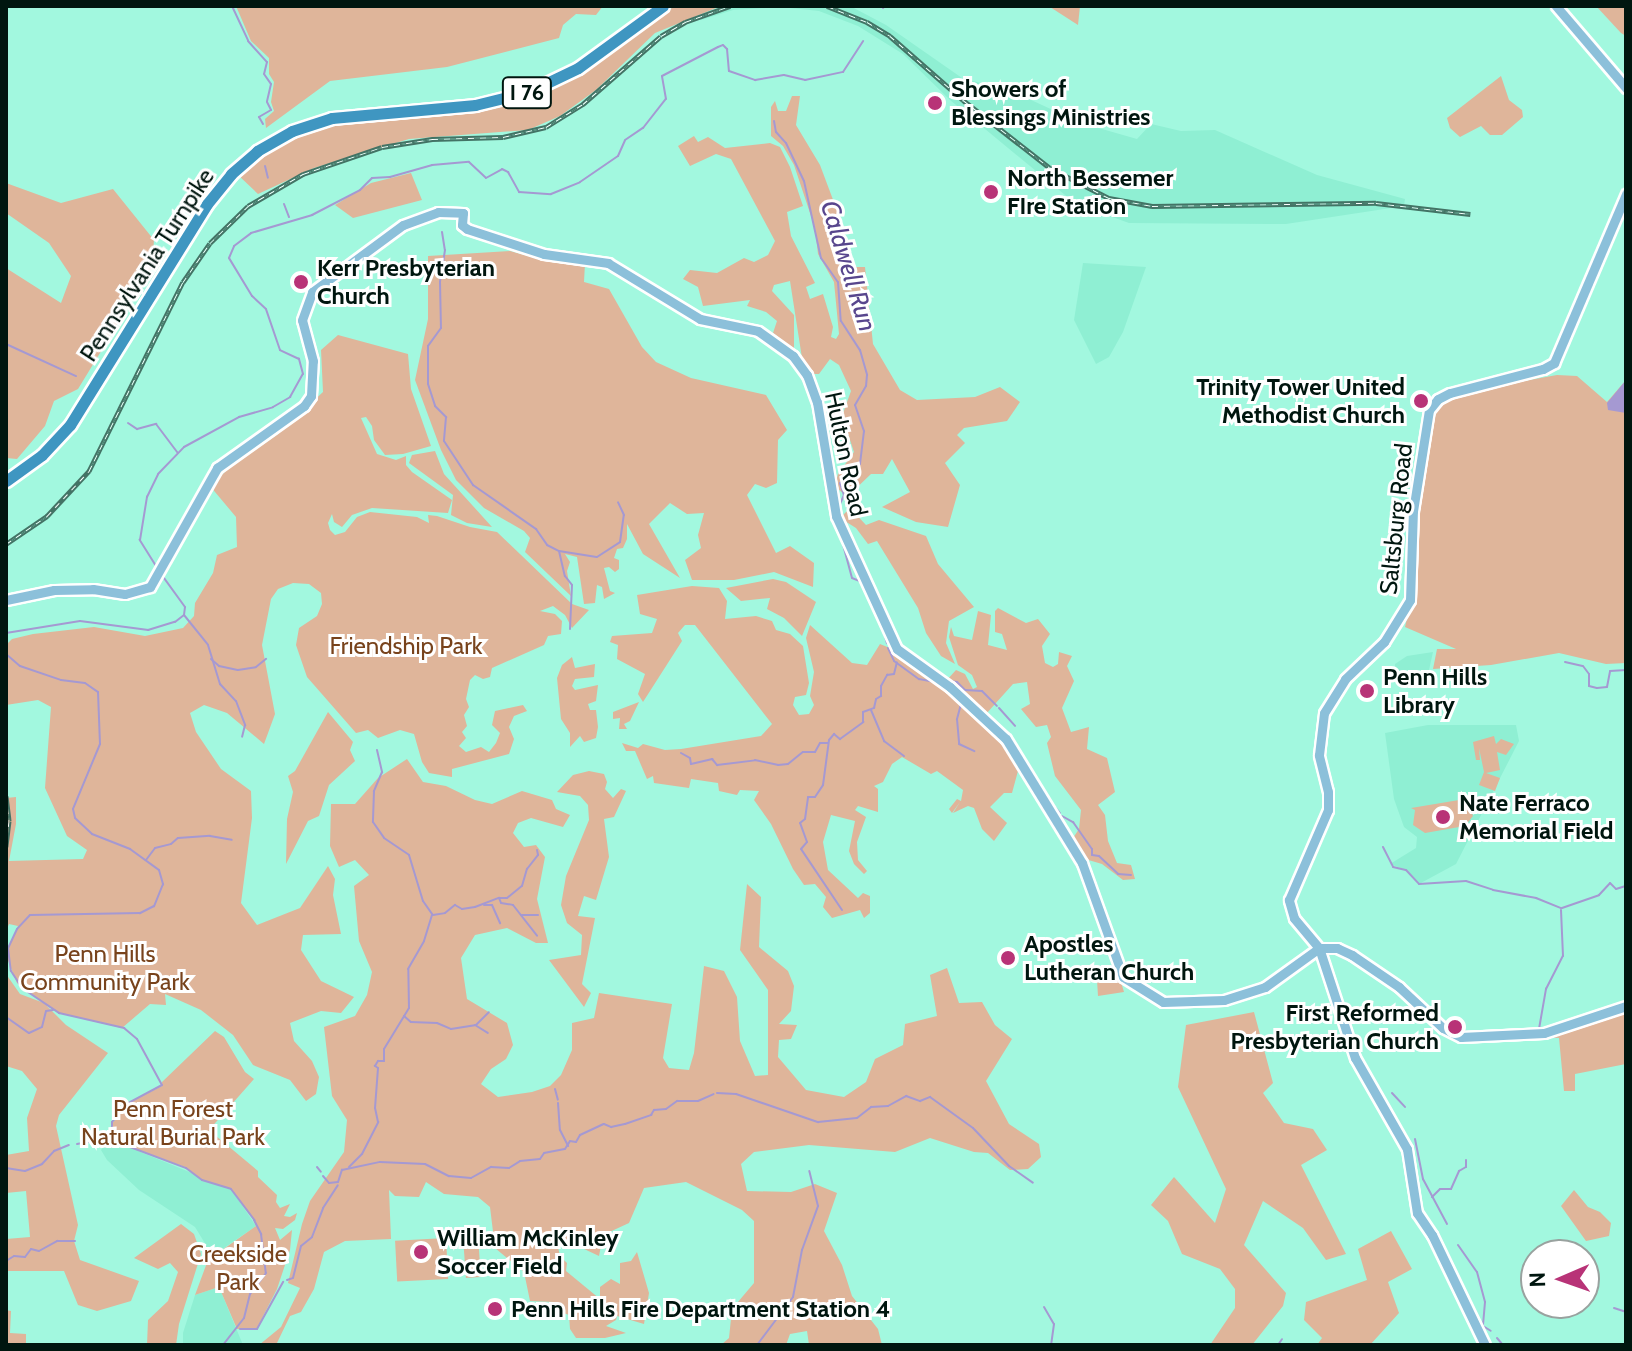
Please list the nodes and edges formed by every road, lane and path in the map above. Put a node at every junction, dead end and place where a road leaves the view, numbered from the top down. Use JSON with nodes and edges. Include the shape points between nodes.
{"nodes":[{"id":1,"x":657,"y":6,"type":"edge"},
{"id":2,"x":663,"y":6,"type":"edge"},
{"id":3,"x":1556,"y":6,"type":"edge"},
{"id":4,"x":1626,"y":88,"type":"edge"},
{"id":5,"x":1626,"y":194,"type":"edge"},
{"id":6,"x":204,"y":205,"type":"junction"},
{"id":7,"x":6,"y":479,"type":"edge"},
{"id":8,"x":6,"y":600,"type":"edge"},
{"id":9,"x":1319,"y":948,"type":"junction"},
{"id":10,"x":1626,"y":1006,"type":"edge"},
{"id":11,"x":1485,"y":1345,"type":"edge"}],
"edges":[{"from":1,"to":6,"type":"highway","name":"Pennsylvania Turnpike","number":"I 76","via":[[578,63],[523,90],[477,101],[345,112],[292,127],[245,156]]},
{"from":2,"to":6,"type":"highway","name":"Pennsylvania Turnpike","number":"I 76","via":[[578,68],[528,92],[475,105],[344,116],[292,131],[249,157]]},
{"from":3,"to":4,"type":"main road"},
{"from":5,"to":9,"type":"main road","name":"Saltsburg Road","via":[[1554,363],[1445,394],[1429,410],[1413,511],[1408,606],[1379,648],[1340,684],[1321,725],[1319,755],[1328,810],[1289,900],[1294,918]]},
{"from":6,"to":7,"type":"highway","name":"Pennsylvania Turnpike","number":"I 76","via":[[77,415],[47,451]]},
{"from":8,"to":9,"type":"main road","name":"Hulton Road","via":[[54,590],[132,593],[150,587],[217,468],[311,396],[313,361],[302,320],[312,292],[411,220],[438,212],[463,213],[462,225],[469,229],[544,254],[608,263],[700,319],[758,331],[793,356],[817,402],[836,516],[897,649],[947,684],[1006,739],[1082,863],[1123,977],[1163,1002],[1215,1001],[1265,987]]},
{"from":9,"to":10,"type":"main road","via":[[1352,955],[1399,987],[1443,1028],[1464,1037],[1544,1033]]},
{"from":9,"to":11,"type":"main road","name":"Saltsburg Road","via":[[1355,1058],[1407,1149],[1417,1213]]}]}
